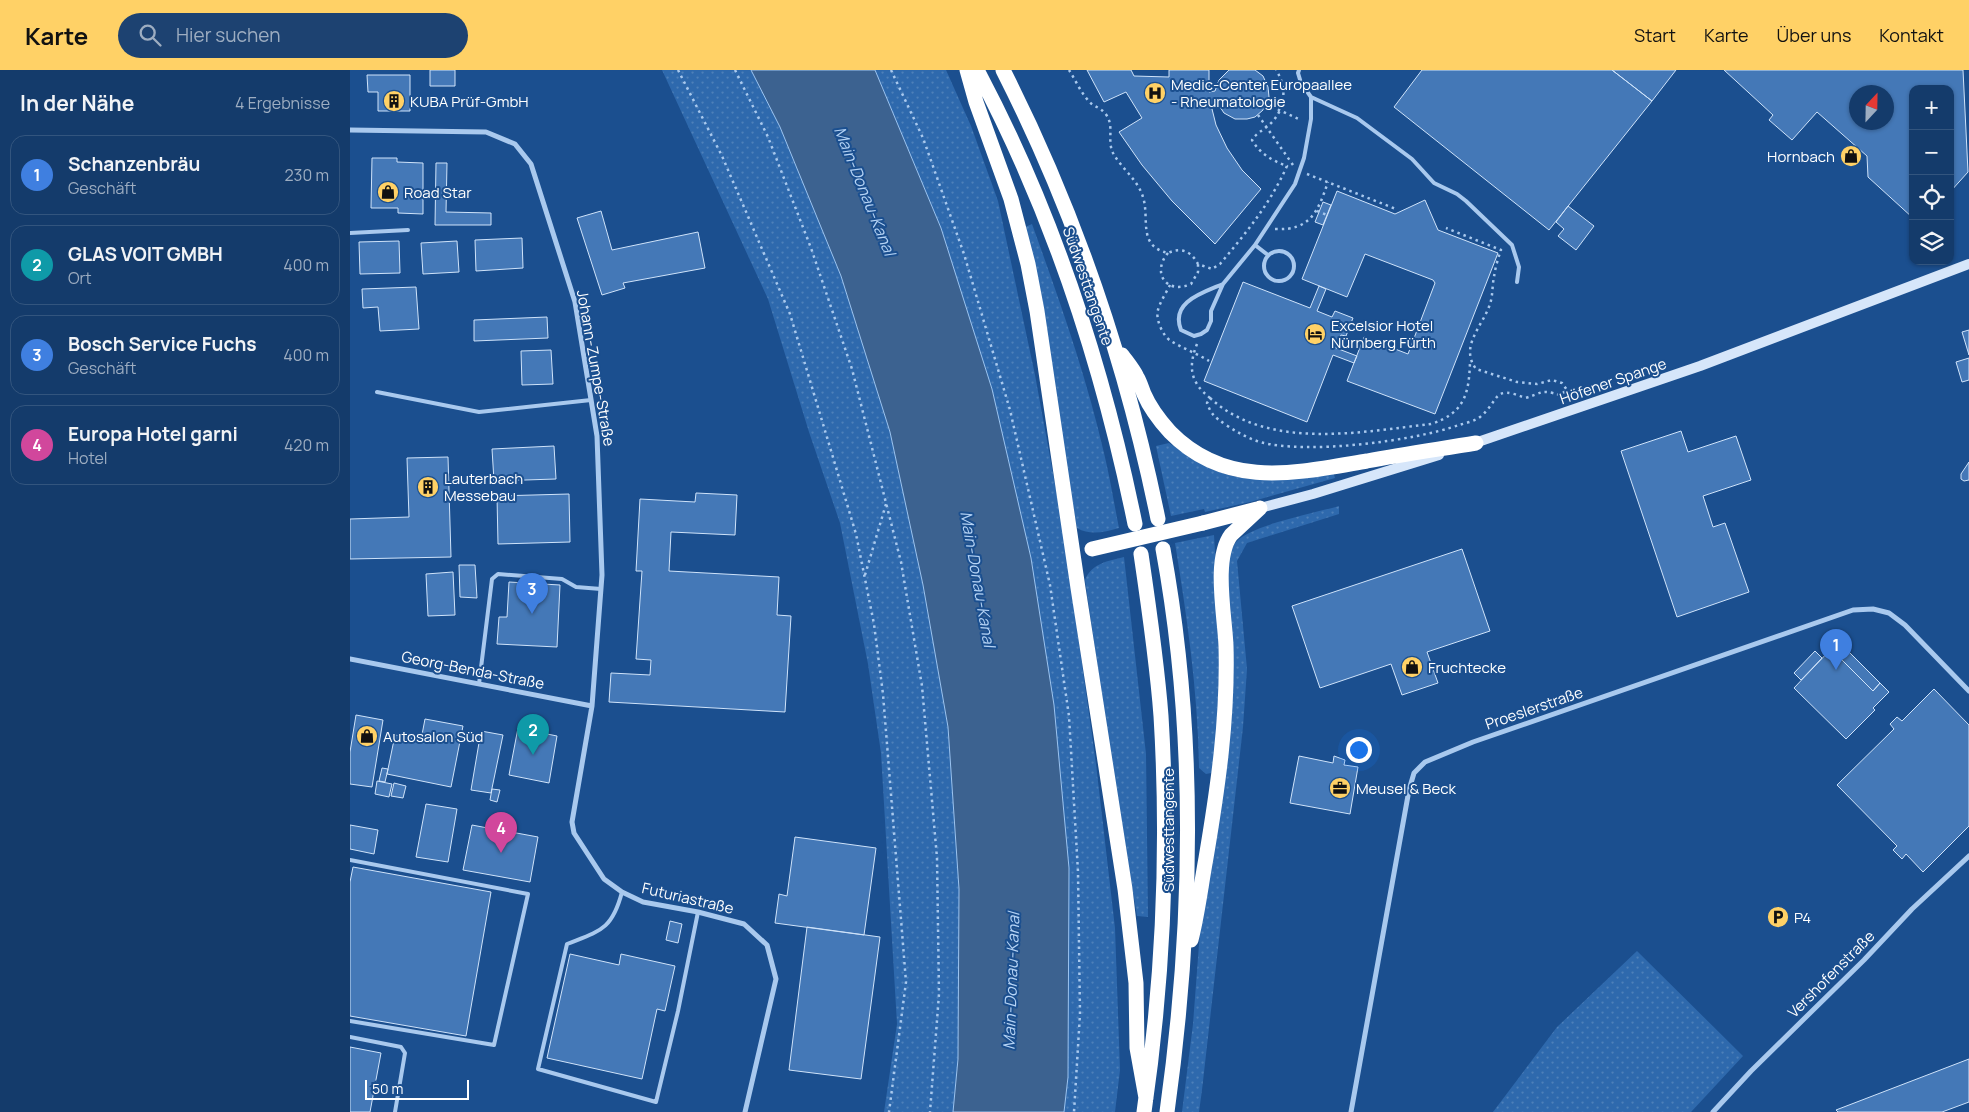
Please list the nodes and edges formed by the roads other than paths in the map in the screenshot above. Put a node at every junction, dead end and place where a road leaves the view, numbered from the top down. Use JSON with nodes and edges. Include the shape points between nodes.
{"nodes":[{"id":1,"x":967,"y":70,"type":"edge"},
{"id":2,"x":977,"y":70,"type":"edge"},
{"id":3,"x":1003,"y":70,"type":"edge"},
{"id":4,"x":1299,"y":70,"type":"edge"},
{"id":5,"x":1311,"y":97,"type":"junction"},
{"id":6,"x":350,"y":130,"type":"edge"},
{"id":7,"x":408,"y":230,"type":"dead end"},
{"id":8,"x":350,"y":233,"type":"edge"},
{"id":9,"x":1255,"y":245,"type":"junction"},
{"id":10,"x":1268,"y":256,"type":"junction"},
{"id":11,"x":1969,"y":264,"type":"edge"},
{"id":12,"x":1517,"y":282,"type":"dead end"},
{"id":13,"x":1223,"y":284,"type":"junction"},
{"id":14,"x":1115,"y":345,"type":"junction"},
{"id":15,"x":378,"y":392,"type":"dead end"},
{"id":16,"x":591,"y":400,"type":"junction"},
{"id":17,"x":1476,"y":443,"type":"junction"},
{"id":18,"x":1260,"y":508,"type":"junction"},
{"id":19,"x":1158,"y":519,"type":"dead end"},
{"id":20,"x":1136,"y":524,"type":"dead end"},
{"id":21,"x":1163,"y":549,"type":"dead end"},
{"id":22,"x":1073,"y":553,"type":"junction"},
{"id":23,"x":1141,"y":554,"type":"dead end"},
{"id":24,"x":601,"y":589,"type":"junction"},
{"id":25,"x":350,"y":659,"type":"edge"},
{"id":26,"x":479,"y":684,"type":"junction"},
{"id":27,"x":1969,"y":691,"type":"edge"},
{"id":28,"x":592,"y":706,"type":"junction"},
{"id":29,"x":574,"y":833,"type":"joint"},
{"id":30,"x":1969,"y":856,"type":"edge"},
{"id":31,"x":350,"y":860,"type":"edge"},
{"id":32,"x":622,"y":892,"type":"junction"},
{"id":33,"x":698,"y":912,"type":"junction"},
{"id":34,"x":1182,"y":972,"type":"junction"},
{"id":35,"x":350,"y":1021,"type":"edge"},
{"id":36,"x":350,"y":1038,"type":"edge"},
{"id":37,"x":1145,"y":1105,"type":"edge"},
{"id":38,"x":395,"y":1112,"type":"edge"},
{"id":39,"x":745,"y":1112,"type":"edge"},
{"id":40,"x":1167,"y":1112,"type":"edge"},
{"id":41,"x":1351,"y":1112,"type":"edge"},
{"id":42,"x":1713,"y":1112,"type":"edge"}],
"edges":[{"from":1,"to":22,"type":"highway","via":[[1003,176],[1028,264]]},
{"from":2,"to":20,"type":"highway","name":"Südwesttangente","via":[[1023,164],[1069,279],[1100,374]]},
{"from":3,"to":14,"type":"highway","name":"Südwesttangente","via":[[1066,208]]},
{"from":4,"to":5,"type":"lane","via":[[1298,74]]},
{"from":5,"to":9,"type":"lane","via":[[1310,124],[1295,184]]},
{"from":5,"to":12,"type":"lane","via":[[1357,118],[1412,159],[1434,184],[1466,201],[1512,245],[1519,267]]},
{"from":6,"to":16,"type":"street","name":"Johann-Zumpe-Straße","via":[[486,132],[516,144],[531,164],[575,302]]},
{"from":7,"to":8,"type":"lane"},
{"from":9,"to":10,"type":"lane"},
{"from":9,"to":13,"type":"lane"},
{"from":10,"to":10,"type":"lane","via":[[1264,266],[1269,277],[1280,281],[1291,276],[1294,263],[1289,254],[1280,250]]},
{"from":11,"to":17,"type":"main road","name":"Höfener Spange","via":[[1700,366]]},
{"from":13,"to":13,"type":"lane","via":[[1186,302],[1178,318],[1180,330],[1194,336],[1207,330]]},
{"from":14,"to":17,"type":"highway","via":[[1137,377],[1156,415],[1169,430],[1194,452],[1226,467],[1267,474],[1295,472]]},
{"from":14,"to":19,"type":"highway","name":"Südwesttangente"},
{"from":15,"to":16,"type":"lane","via":[[479,412]]},
{"from":16,"to":24,"type":"street","name":"Johann-Zumpe-Straße","via":[[597,436]]},
{"from":17,"to":18,"type":"main road","name":"Höfener Spange"},
{"from":18,"to":22,"type":"highway","bridge":true},
{"from":18,"to":34,"type":"highway","via":[[1231,535],[1224,552],[1226,662],[1222,751],[1197,914]]},
{"from":21,"to":34,"type":"highway","name":"Südwesttangente","via":[[1185,740],[1187,859]]},
{"from":22,"to":37,"type":"highway","via":[[1132,944],[1137,1048]]},
{"from":23,"to":37,"type":"highway","name":"Südwesttangente","via":[[1156,667],[1164,860],[1160,952]]},
{"from":24,"to":26,"type":"lane","via":[[576,587],[562,579],[498,574],[492,579]]},
{"from":24,"to":28,"type":"street","name":"Johann-Zumpe-Straße"},
{"from":25,"to":26,"type":"street","name":"Georg-Benda-Straße"},
{"from":26,"to":28,"type":"street","name":"Georg-Benda-Straße"},
{"from":27,"to":41,"type":"street","name":"Proeslerstraße","via":[[1889,612],[1853,610],[1482,739],[1425,762],[1414,773],[1409,790]]},
{"from":28,"to":29,"type":"street","name":"Johann-Zumpe-Straße","via":[[572,822]]},
{"from":29,"to":32,"type":"street","name":"Futuriastraße","via":[[604,879]]},
{"from":30,"to":42,"type":"street","name":"Vershofenstraße","via":[[1750,1071]]},
{"from":31,"to":35,"type":"lane","via":[[528,894],[494,1045]]},
{"from":32,"to":33,"type":"street","name":"Futuriastraße","via":[[643,902]]},
{"from":32,"to":33,"type":"lane","via":[[618,908],[606,927],[567,944],[538,1069],[656,1102]]},
{"from":33,"to":39,"type":"street","name":"Futuriastraße","via":[[744,924],[766,945],[776,979]]},
{"from":34,"to":40,"type":"highway","name":"Südwesttangente"},
{"from":36,"to":38,"type":"lane","via":[[401,1048],[405,1053]]}]}
